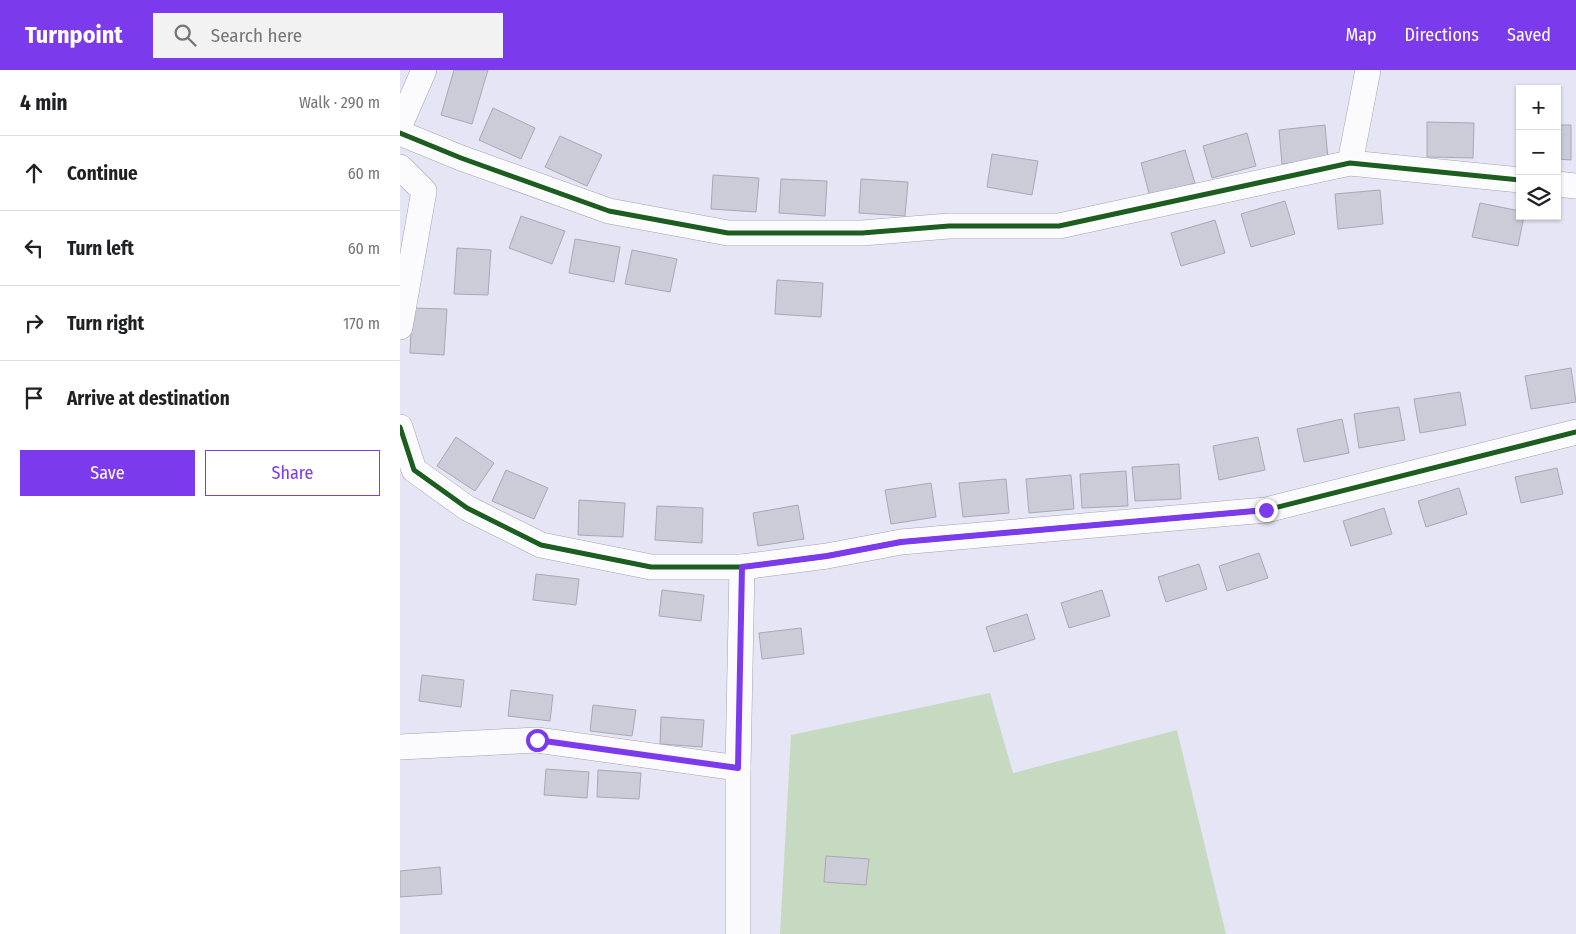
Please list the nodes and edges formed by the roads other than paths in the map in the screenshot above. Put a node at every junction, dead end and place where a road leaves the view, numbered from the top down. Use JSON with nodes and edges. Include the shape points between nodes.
{"nodes":[{"id":1,"x":424,"y":70,"type":"edge"},
{"id":2,"x":1368,"y":70,"type":"edge"},
{"id":3,"x":400,"y":125,"type":"edge"},
{"id":4,"x":400,"y":133,"type":"edge"},
{"id":5,"x":1350,"y":163,"type":"junction"},
{"id":6,"x":400,"y":167,"type":"edge"},
{"id":7,"x":1516,"y":180,"type":"edge"},
{"id":8,"x":1561,"y":184,"type":"edge"},
{"id":9,"x":1576,"y":186,"type":"edge"},
{"id":10,"x":400,"y":327,"type":"edge"},
{"id":11,"x":400,"y":427,"type":"edge"},
{"id":12,"x":1576,"y":432,"type":"edge"},
{"id":13,"x":742,"y":567,"type":"junction"},
{"id":14,"x":400,"y":747,"type":"edge"},
{"id":15,"x":738,"y":768,"type":"junction"},
{"id":16,"x":738,"y":934,"type":"edge"}],
"edges":[{"from":1,"to":3,"type":"street"},
{"from":2,"to":5,"type":"street"},
{"from":4,"to":5,"type":"street","via":[[609,212],[728,233],[862,233],[949,226],[1059,226]]},
{"from":5,"to":7,"type":"street"},
{"from":6,"to":10,"type":"street","via":[[424,191]]},
{"from":8,"to":9,"type":"street"},
{"from":11,"to":13,"type":"street","via":[[414,470],[468,508],[541,544],[651,567]]},
{"from":12,"to":13,"type":"street","via":[[1266,510],[901,542]]},
{"from":13,"to":15,"type":"street"},
{"from":14,"to":15,"type":"street","via":[[537,740]]},
{"from":15,"to":16,"type":"street"}]}
